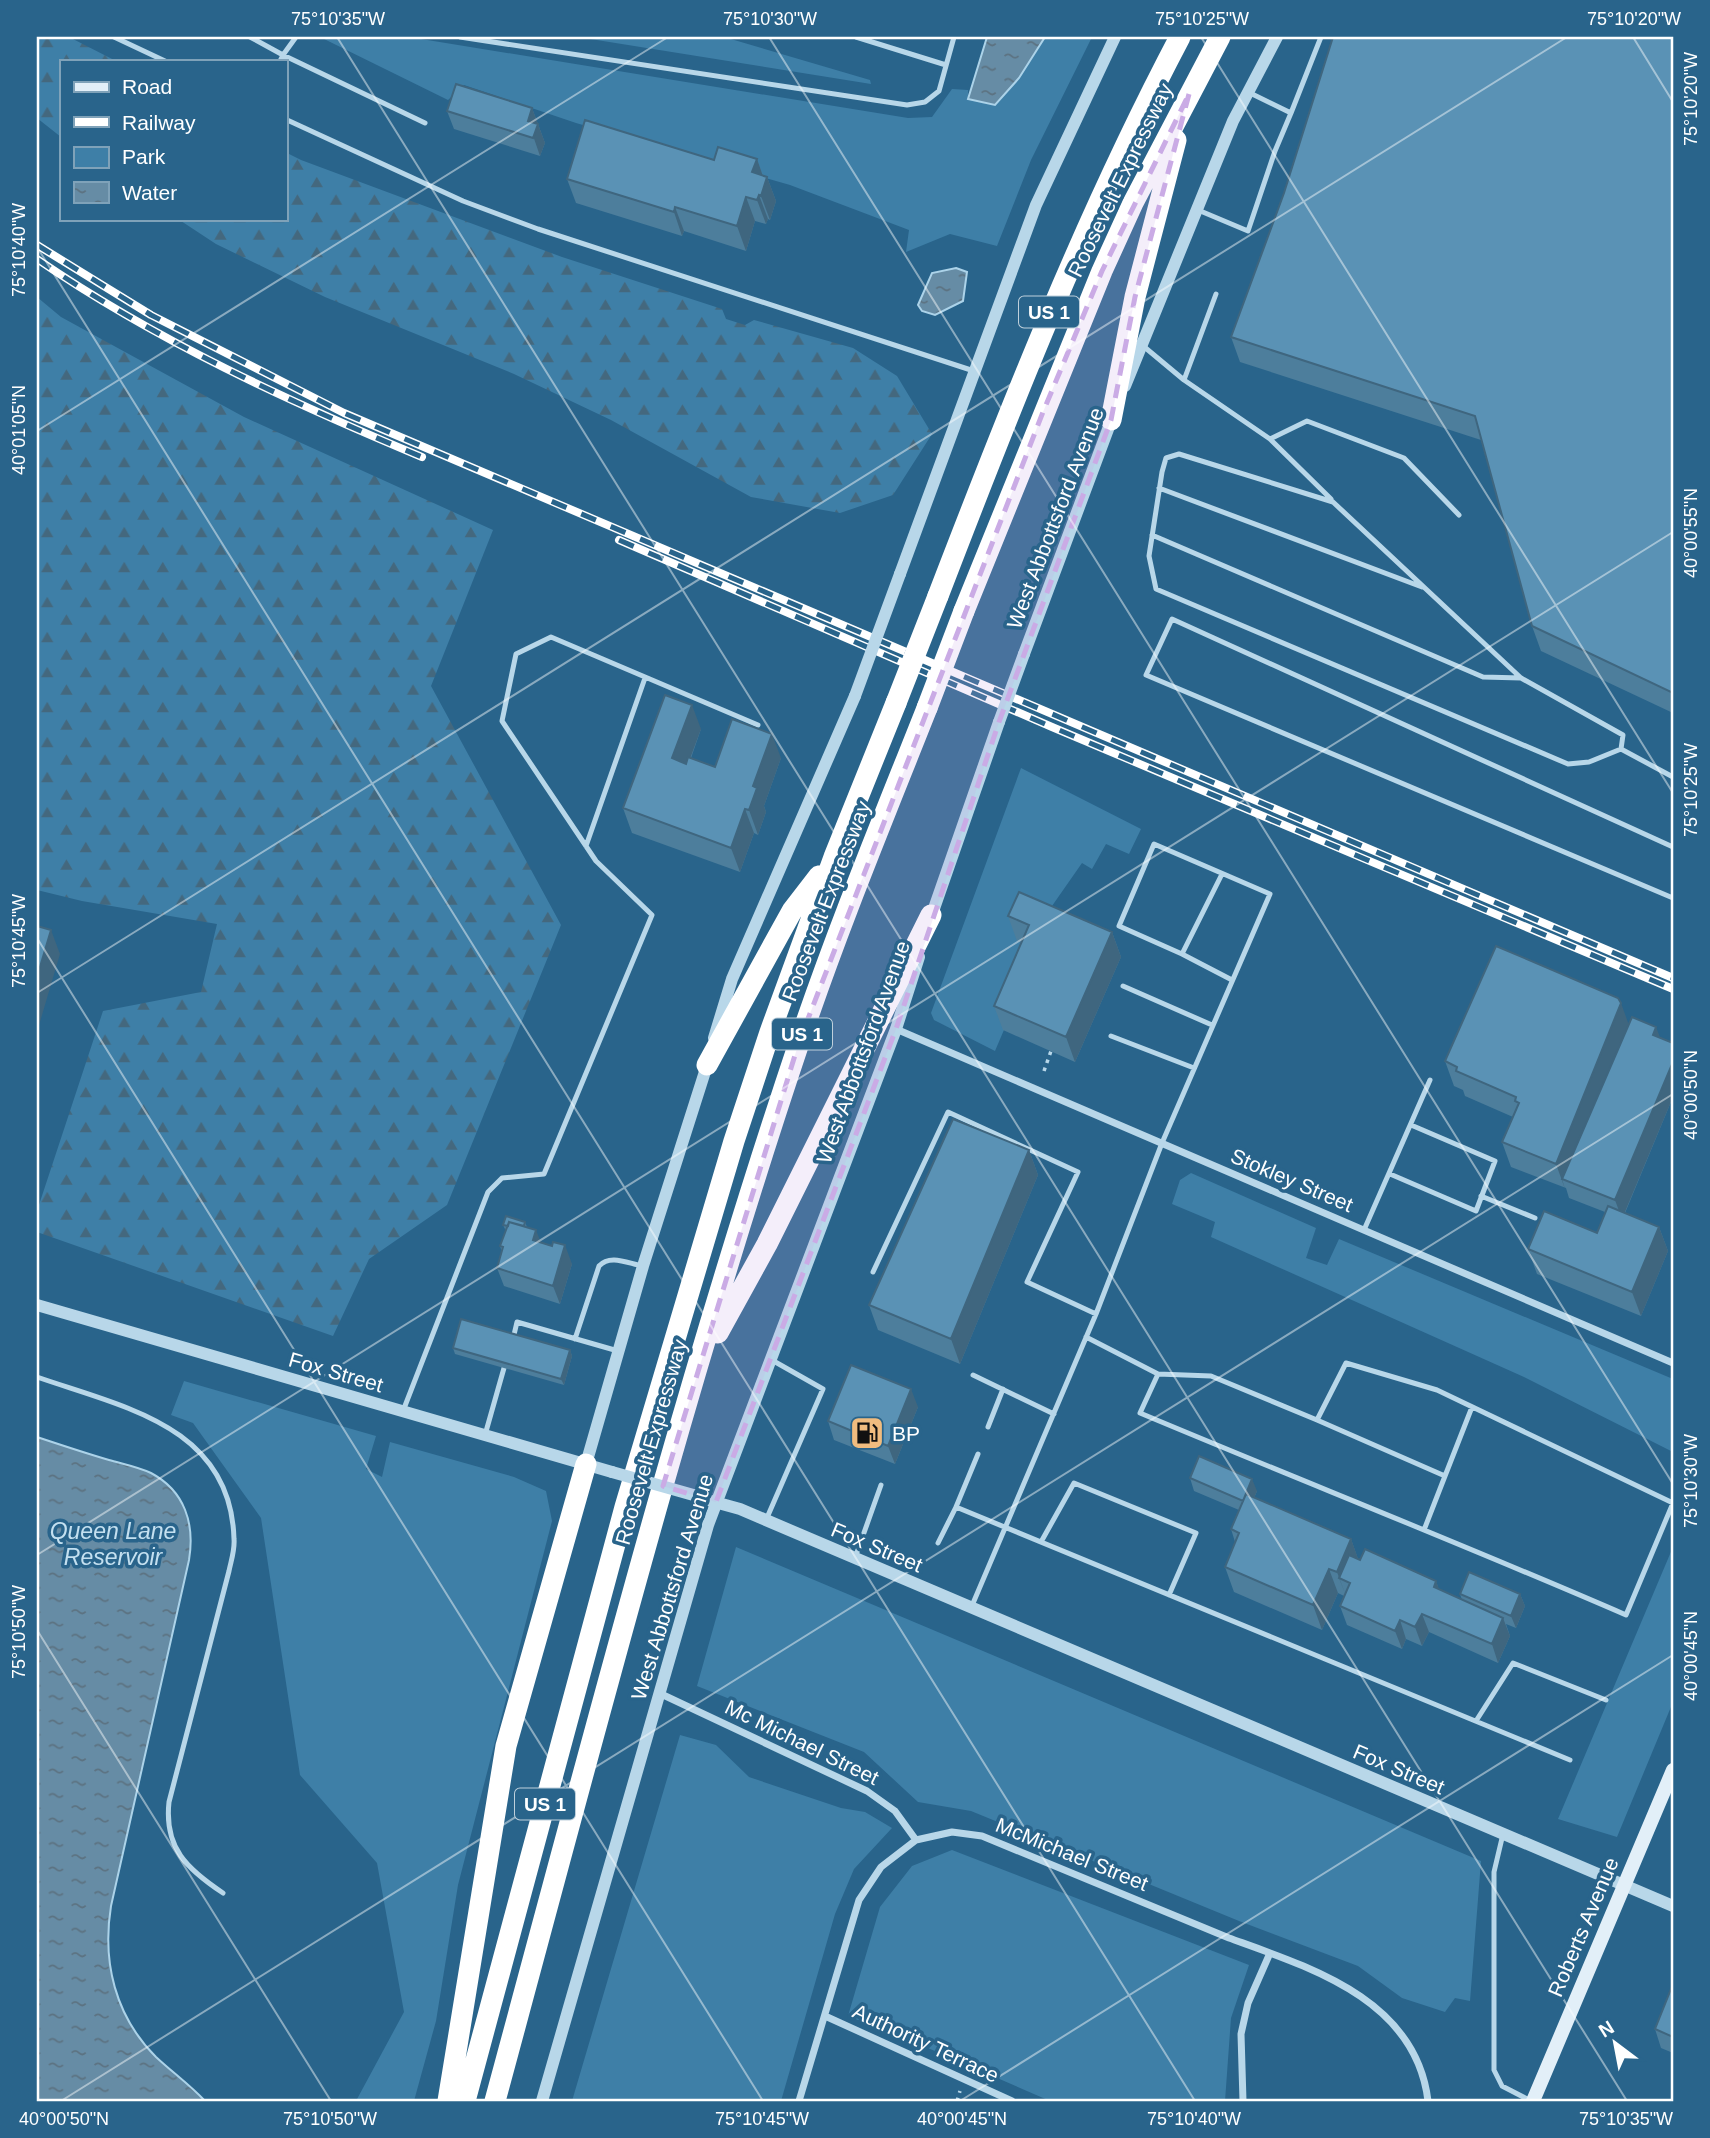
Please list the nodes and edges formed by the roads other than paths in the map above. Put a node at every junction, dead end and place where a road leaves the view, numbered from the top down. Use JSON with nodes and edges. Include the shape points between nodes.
{"nodes":[{"id":1,"x":114,"y":37,"type":"edge"},
{"id":2,"x":250,"y":37,"type":"edge"},
{"id":3,"x":296,"y":37,"type":"edge"},
{"id":4,"x":460,"y":37,"type":"edge"},
{"id":5,"x":856,"y":37,"type":"edge"},
{"id":6,"x":954,"y":37,"type":"edge"},
{"id":7,"x":1115,"y":37,"type":"edge"},
{"id":8,"x":1180,"y":37,"type":"edge"},
{"id":9,"x":1220,"y":37,"type":"edge"},
{"id":10,"x":1277,"y":37,"type":"edge"},
{"id":11,"x":1321,"y":37,"type":"edge"},
{"id":12,"x":282,"y":58,"type":"edge"},
{"id":13,"x":163,"y":60,"type":"edge"},
{"id":14,"x":287,"y":60,"type":"edge"},
{"id":15,"x":946,"y":65,"type":"junction"},
{"id":16,"x":1247,"y":92,"type":"junction"},
{"id":17,"x":1189,"y":94,"type":"junction"},
{"id":18,"x":1291,"y":113,"type":"junction"},
{"id":19,"x":287,"y":119,"type":"edge"},
{"id":20,"x":425,"y":123,"type":"dead end"},
{"id":21,"x":1198,"y":210,"type":"junction"},
{"id":22,"x":1216,"y":294,"type":"dead end"},
{"id":23,"x":1142,"y":345,"type":"junction"},
{"id":24,"x":974,"y":371,"type":"junction"},
{"id":25,"x":1184,"y":380,"type":"junction"},
{"id":26,"x":1111,"y":420,"type":"junction"},
{"id":27,"x":1270,"y":439,"type":"junction"},
{"id":28,"x":1159,"y":488,"type":"junction"},
{"id":29,"x":1333,"y":502,"type":"junction"},
{"id":30,"x":1459,"y":515,"type":"dead end"},
{"id":31,"x":1152,"y":535,"type":"junction"},
{"id":32,"x":1425,"y":588,"type":"junction"},
{"id":33,"x":645,"y":678,"type":"junction"},
{"id":34,"x":1521,"y":678,"type":"junction"},
{"id":35,"x":758,"y":725,"type":"dead end"},
{"id":36,"x":1621,"y":749,"type":"junction"},
{"id":37,"x":1673,"y":777,"type":"edge"},
{"id":38,"x":586,"y":846,"type":"junction"},
{"id":39,"x":1673,"y":847,"type":"edge"},
{"id":40,"x":834,"y":857,"type":"junction"},
{"id":41,"x":1222,"y":874,"type":"junction"},
{"id":42,"x":1673,"y":898,"type":"edge"},
{"id":43,"x":931,"y":915,"type":"junction"},
{"id":44,"x":1182,"y":954,"type":"junction"},
{"id":45,"x":1232,"y":980,"type":"junction"},
{"id":46,"x":1123,"y":986,"type":"dead end"},
{"id":47,"x":1212,"y":1026,"type":"junction"},
{"id":48,"x":897,"y":1029,"type":"junction"},
{"id":49,"x":1111,"y":1035,"type":"dead end"},
{"id":50,"x":707,"y":1065,"type":"junction"},
{"id":51,"x":1194,"y":1068,"type":"junction"},
{"id":52,"x":1430,"y":1080,"type":"dead end"},
{"id":53,"x":1410,"y":1125,"type":"junction"},
{"id":54,"x":1162,"y":1143,"type":"junction"},
{"id":55,"x":1390,"y":1174,"type":"junction"},
{"id":56,"x":1482,"y":1196,"type":"junction"},
{"id":57,"x":1535,"y":1218,"type":"dead end"},
{"id":58,"x":1364,"y":1230,"type":"junction"},
{"id":59,"x":643,"y":1266,"type":"junction"},
{"id":60,"x":873,"y":1272,"type":"dead end"},
{"id":61,"x":37,"y":1305,"type":"edge"},
{"id":62,"x":1096,"y":1314,"type":"junction"},
{"id":63,"x":1086,"y":1337,"type":"junction"},
{"id":64,"x":513,"y":1339,"type":"edge"},
{"id":65,"x":575,"y":1339,"type":"junction"},
{"id":66,"x":618,"y":1351,"type":"junction"},
{"id":67,"x":770,"y":1359,"type":"junction"},
{"id":68,"x":1673,"y":1363,"type":"edge"},
{"id":69,"x":504,"y":1368,"type":"edge"},
{"id":70,"x":698,"y":1368,"type":"junction"},
{"id":71,"x":973,"y":1374,"type":"dead end"},
{"id":72,"x":1158,"y":1374,"type":"junction"},
{"id":73,"x":37,"y":1377,"type":"edge"},
{"id":74,"x":1003,"y":1389,"type":"junction"},
{"id":75,"x":1472,"y":1407,"type":"junction"},
{"id":76,"x":404,"y":1411,"type":"junction"},
{"id":77,"x":1054,"y":1414,"type":"junction"},
{"id":78,"x":1317,"y":1420,"type":"junction"},
{"id":79,"x":988,"y":1427,"type":"dead end"},
{"id":80,"x":485,"y":1435,"type":"junction"},
{"id":81,"x":978,"y":1454,"type":"dead end"},
{"id":82,"x":586,"y":1464,"type":"junction"},
{"id":83,"x":1445,"y":1476,"type":"junction"},
{"id":84,"x":881,"y":1485,"type":"dead end"},
{"id":85,"x":710,"y":1500,"type":"junction"},
{"id":86,"x":956,"y":1507,"type":"junction"},
{"id":87,"x":766,"y":1520,"type":"junction"},
{"id":88,"x":1005,"y":1528,"type":"junction"},
{"id":89,"x":1424,"y":1530,"type":"junction"},
{"id":90,"x":1041,"y":1542,"type":"junction"},
{"id":91,"x":938,"y":1543,"type":"dead end"},
{"id":92,"x":855,"y":1558,"type":"junction"},
{"id":93,"x":1169,"y":1595,"type":"junction"},
{"id":94,"x":971,"y":1608,"type":"junction"},
{"id":95,"x":659,"y":1693,"type":"junction"},
{"id":96,"x":1606,"y":1700,"type":"dead end"},
{"id":97,"x":1476,"y":1721,"type":"junction"},
{"id":98,"x":1570,"y":1760,"type":"dead end"},
{"id":99,"x":1673,"y":1770,"type":"edge"},
{"id":100,"x":1503,"y":1834,"type":"junction"},
{"id":101,"x":916,"y":1840,"type":"junction"},
{"id":102,"x":1623,"y":1885,"type":"junction"},
{"id":103,"x":223,"y":1893,"type":"dead end"},
{"id":104,"x":1673,"y":1906,"type":"edge"},
{"id":105,"x":1270,"y":1953,"type":"junction"},
{"id":106,"x":825,"y":2016,"type":"junction"},
{"id":107,"x":448,"y":2101,"type":"edge"},
{"id":108,"x":465,"y":2101,"type":"edge"},
{"id":109,"x":495,"y":2101,"type":"edge"},
{"id":110,"x":542,"y":2101,"type":"edge"},
{"id":111,"x":799,"y":2101,"type":"edge"},
{"id":112,"x":1012,"y":2101,"type":"edge"},
{"id":113,"x":1243,"y":2101,"type":"edge"},
{"id":114,"x":1427,"y":2101,"type":"edge"},
{"id":115,"x":1533,"y":2101,"type":"edge"}],
"edges":[{"from":1,"to":13,"type":"lane"},
{"from":2,"to":12,"type":"lane"},
{"from":3,"to":12,"type":"lane"},
{"from":4,"to":15,"type":"lane","via":[[907,105],[925,102],[939,91]]},
{"from":5,"to":15,"type":"lane"},
{"from":6,"to":15,"type":"lane"},
{"from":7,"to":24,"type":"street","via":[[1036,205]]},
{"from":8,"to":40,"type":"highway","name":"Roosevelt Expressway","number":"US 1","bridge":true,"via":[[1057,293]]},
{"from":9,"to":17,"type":"highway","name":"Roosevelt Expressway","number":"US 1"},
{"from":10,"to":16,"type":"street","name":"West Abbottsford Avenue"},
{"from":11,"to":18,"type":"lane"},
{"from":14,"to":20,"type":"lane"},
{"from":16,"to":18,"type":"lane"},
{"from":16,"to":21,"type":"street","name":"West Abbottsford Avenue"},
{"from":17,"to":26,"type":"highway","via":[[1138,285]]},
{"from":17,"to":70,"type":"highway","name":"Roosevelt Expressway","number":"US 1","bridge":true,"via":[[1102,271],[837,935],[764,1150]]},
{"from":18,"to":21,"type":"lane","via":[[1248,230]]},
{"from":19,"to":24,"type":"lane","via":[[463,201],[525,224]]},
{"from":21,"to":23,"type":"street","name":"West Abbottsford Avenue"},
{"from":22,"to":25,"type":"lane"},
{"from":23,"to":25,"type":"lane"},
{"from":23,"to":26,"type":"street","name":"West Abbottsford Avenue"},
{"from":24,"to":50,"type":"street","bridge":true,"via":[[855,696],[732,979]]},
{"from":25,"to":27,"type":"lane"},
{"from":26,"to":43,"type":"street","name":"West Abbottsford Avenue","bridge":true},
{"from":27,"to":29,"type":"lane"},
{"from":27,"to":30,"type":"lane","via":[[1307,421],[1404,458]]},
{"from":28,"to":29,"type":"lane","via":[[1167,458],[1179,454]]},
{"from":28,"to":31,"type":"lane"},
{"from":28,"to":32,"type":"lane"},
{"from":29,"to":32,"type":"lane"},
{"from":31,"to":34,"type":"lane","via":[[1483,677]]},
{"from":31,"to":36,"type":"lane","via":[[1149,556],[1156,589],[1568,764],[1590,762]]},
{"from":32,"to":34,"type":"lane"},
{"from":33,"to":35,"type":"lane"},
{"from":33,"to":38,"type":"lane"},
{"from":33,"to":38,"type":"lane","via":[[551,637],[516,654],[502,721]]},
{"from":34,"to":36,"type":"lane","via":[[1623,735]]},
{"from":36,"to":37,"type":"lane"},
{"from":38,"to":76,"type":"lane","via":[[596,862],[652,915],[544,1174],[502,1178],[488,1192]]},
{"from":39,"to":42,"type":"lane","via":[[1171,619],[1146,676]]},
{"from":40,"to":50,"type":"highway","via":[[792,911]]},
{"from":40,"to":108,"type":"highway","name":"Roosevelt Expressway","number":"US 1","via":[[734,1141],[639,1460]]},
{"from":41,"to":44,"type":"lane"},
{"from":41,"to":44,"type":"lane","via":[[1154,844],[1119,926]]},
{"from":41,"to":45,"type":"lane","via":[[1270,894]]},
{"from":43,"to":48,"type":"street","name":"West Abbottsford Avenue"},
{"from":43,"to":70,"type":"highway","via":[[767,1244]]},
{"from":44,"to":45,"type":"lane"},
{"from":45,"to":47,"type":"lane"},
{"from":46,"to":47,"type":"lane"},
{"from":47,"to":51,"type":"lane"},
{"from":48,"to":54,"type":"street","name":"Stokley Street"},
{"from":48,"to":67,"type":"street","name":"West Abbottsford Avenue"},
{"from":49,"to":51,"type":"lane"},
{"from":50,"to":59,"type":"street"},
{"from":51,"to":54,"type":"lane"},
{"from":52,"to":53,"type":"lane"},
{"from":53,"to":55,"type":"lane"},
{"from":53,"to":56,"type":"lane","via":[[1495,1161]]},
{"from":54,"to":58,"type":"street","name":"Stokley Street"},
{"from":54,"to":62,"type":"lane"},
{"from":55,"to":56,"type":"lane","via":[[1476,1210]]},
{"from":55,"to":58,"type":"lane"},
{"from":56,"to":57,"type":"lane"},
{"from":58,"to":68,"type":"street","name":"Stokley Street"},
{"from":59,"to":65,"type":"lane","via":[[611,1259],[599,1266]]},
{"from":59,"to":66,"type":"street"},
{"from":60,"to":62,"type":"lane","via":[[948,1112],[1078,1172],[1027,1282]]},
{"from":61,"to":76,"type":"street","name":"Fox Street"},
{"from":62,"to":63,"type":"lane"},
{"from":63,"to":72,"type":"lane"},
{"from":63,"to":77,"type":"lane"},
{"from":64,"to":65,"type":"lane","via":[[517,1322]]},
{"from":65,"to":66,"type":"lane"},
{"from":66,"to":82,"type":"street"},
{"from":67,"to":85,"type":"street","name":"West Abbottsford Avenue"},
{"from":67,"to":87,"type":"lane","via":[[823,1389]]},
{"from":69,"to":80,"type":"lane"},
{"from":70,"to":109,"type":"highway","name":"Roosevelt Expressway","number":"US 1"},
{"from":71,"to":74,"type":"lane"},
{"from":72,"to":78,"type":"lane","via":[[1211,1376]]},
{"from":72,"to":89,"type":"lane","via":[[1140,1413]]},
{"from":73,"to":103,"type":"lane","via":[[162,1422],[204,1457],[218,1473],[227,1495],[234,1541],[231,1561],[166,1822],[181,1857],[200,1878]]},
{"from":74,"to":77,"type":"lane"},
{"from":74,"to":79,"type":"lane"},
{"from":75,"to":78,"type":"lane","via":[[1437,1390],[1346,1363]]},
{"from":75,"to":83,"type":"lane"},
{"from":75,"to":89,"type":"lane","via":[[1673,1503],[1626,1615]]},
{"from":76,"to":80,"type":"street","name":"Fox Street"},
{"from":77,"to":88,"type":"lane"},
{"from":78,"to":83,"type":"lane"},
{"from":80,"to":82,"type":"street","name":"Fox Street"},
{"from":81,"to":86,"type":"lane"},
{"from":82,"to":85,"type":"street","name":"Fox Street","bridge":true},
{"from":82,"to":107,"type":"highway","via":[[506,1746]]},
{"from":83,"to":89,"type":"lane"},
{"from":84,"to":92,"type":"lane"},
{"from":85,"to":87,"type":"street","name":"Fox Street"},
{"from":85,"to":95,"type":"street","name":"West Abbottsford Avenue","via":[[708,1525]]},
{"from":86,"to":88,"type":"lane"},
{"from":86,"to":91,"type":"lane"},
{"from":87,"to":92,"type":"street","name":"Fox Street"},
{"from":88,"to":90,"type":"lane"},
{"from":88,"to":94,"type":"lane"},
{"from":90,"to":93,"type":"lane"},
{"from":90,"to":93,"type":"lane","via":[[1074,1483],[1196,1533]]},
{"from":92,"to":94,"type":"street","name":"Fox Street"},
{"from":93,"to":97,"type":"lane"},
{"from":94,"to":100,"type":"street","name":"Fox Street"},
{"from":95,"to":101,"type":"street","name":"Mc Michael Street","via":[[867,1791],[895,1811]]},
{"from":95,"to":110,"type":"street","name":"West Abbottsford Avenue"},
{"from":96,"to":97,"type":"lane","via":[[1513,1663]]},
{"from":97,"to":98,"type":"lane"},
{"from":99,"to":102,"type":"main road","name":"Roberts Avenue"},
{"from":100,"to":102,"type":"street","name":"Fox Street"},
{"from":100,"to":115,"type":"lane","via":[[1494,1872],[1494,2070],[1502,2086]]},
{"from":101,"to":105,"type":"street","name":"McMichael Street","via":[[952,1832],[982,1836]]},
{"from":101,"to":106,"type":"street","name":"McMichael Street","via":[[881,1867],[859,1900]]},
{"from":102,"to":104,"type":"street","name":"Fox Street"},
{"from":102,"to":115,"type":"main road","name":"Roberts Avenue"},
{"from":105,"to":113,"type":"street","via":[[1248,2003],[1241,2034]]},
{"from":105,"to":114,"type":"street","name":"McMichael Street","via":[[1347,1987],[1380,2009],[1414,2054]]},
{"from":106,"to":111,"type":"street","name":"McMichael Street"},
{"from":106,"to":112,"type":"street","name":"Authority Terrace"}]}
